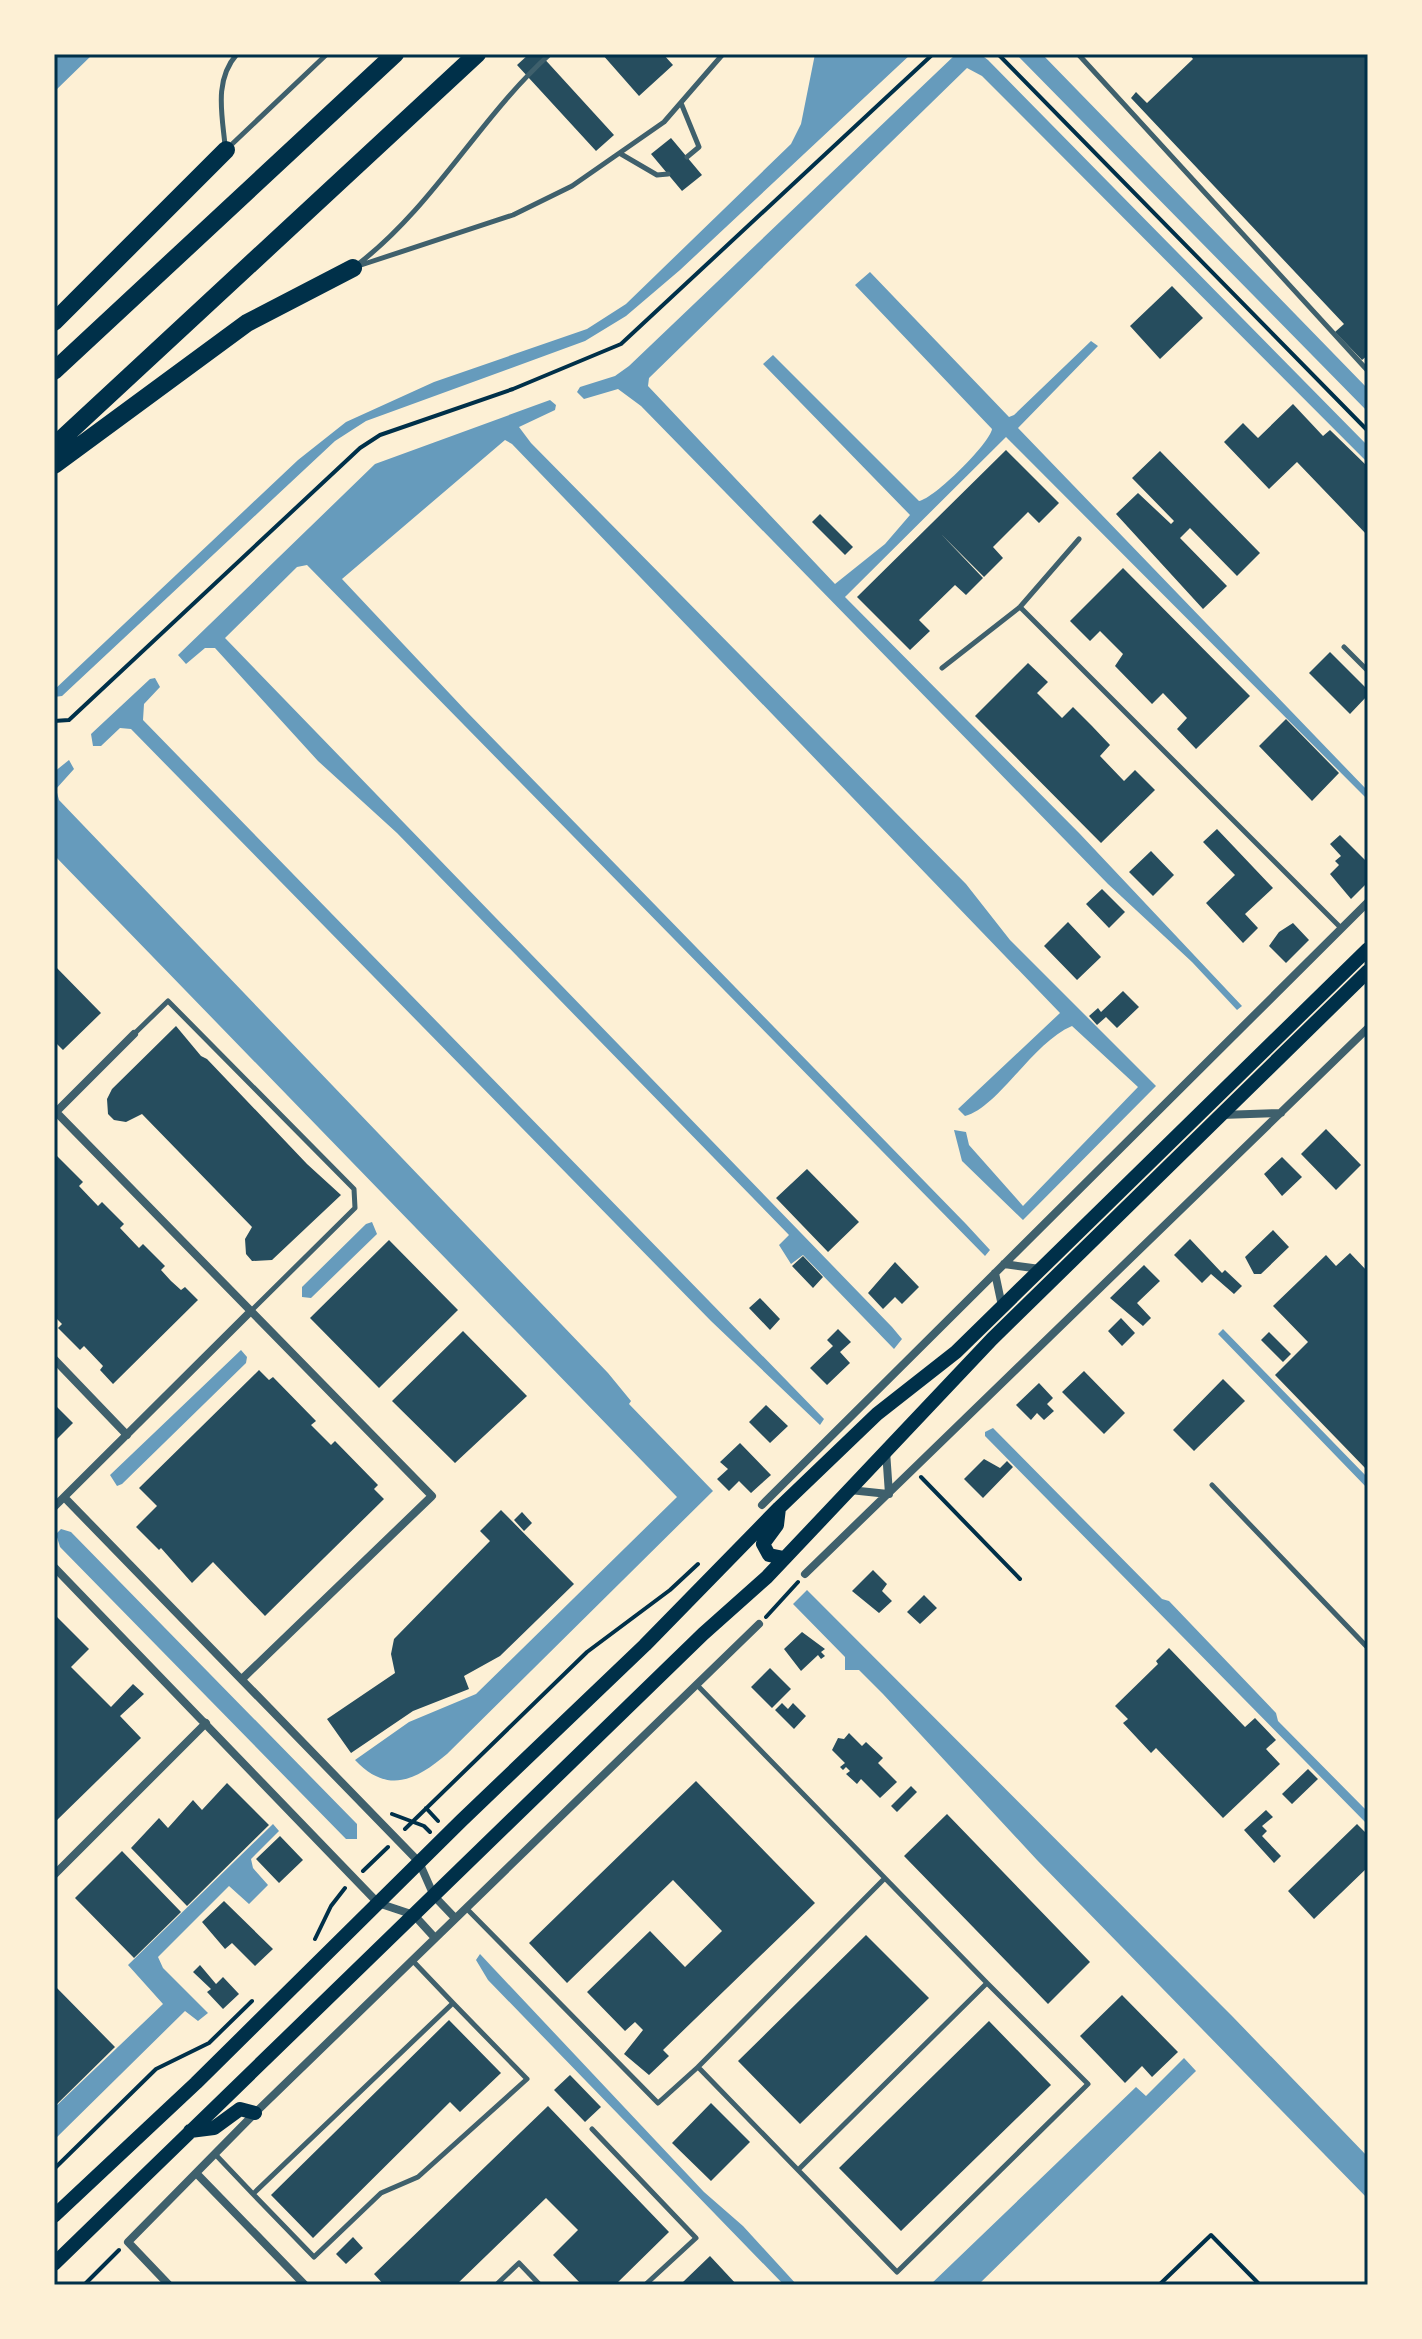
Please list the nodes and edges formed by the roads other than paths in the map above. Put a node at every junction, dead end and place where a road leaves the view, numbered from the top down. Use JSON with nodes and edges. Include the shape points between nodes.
{"nodes":[{"id":1,"x":237,"y":54,"type":"edge"},
{"id":2,"x":327,"y":54,"type":"edge"},
{"id":3,"x":395,"y":54,"type":"edge"},
{"id":4,"x":477,"y":54,"type":"edge"},
{"id":5,"x":550,"y":54,"type":"edge"},
{"id":6,"x":723,"y":54,"type":"edge"},
{"id":7,"x":1078,"y":54,"type":"edge"},
{"id":8,"x":681,"y":103,"type":"junction"},
{"id":9,"x":226,"y":150,"type":"junction"},
{"id":10,"x":621,"y":154,"type":"junction"},
{"id":11,"x":687,"y":157,"type":"dead end"},
{"id":12,"x":668,"y":174,"type":"dead end"},
{"id":13,"x":353,"y":268,"type":"junction"},
{"id":14,"x":54,"y":322,"type":"edge"},
{"id":15,"x":54,"y":371,"type":"edge"},
{"id":16,"x":1368,"y":371,"type":"edge"},
{"id":17,"x":54,"y":446,"type":"edge"},
{"id":18,"x":54,"y":465,"type":"edge"},
{"id":19,"x":1079,"y":539,"type":"dead end"},
{"id":20,"x":1020,"y":607,"type":"junction"},
{"id":21,"x":1344,"y":647,"type":"dead end"},
{"id":22,"x":942,"y":668,"type":"dead end"},
{"id":23,"x":1368,"y":671,"type":"edge"},
{"id":24,"x":1368,"y":902,"type":"edge"},
{"id":25,"x":1341,"y":928,"type":"junction"},
{"id":26,"x":1368,"y":949,"type":"edge"},
{"id":27,"x":1368,"y":971,"type":"edge"},
{"id":28,"x":1368,"y":1028,"type":"edge"},
{"id":29,"x":134,"y":1034,"type":"joint"},
{"id":30,"x":55,"y":1113,"type":"edge"},
{"id":31,"x":1281,"y":1113,"type":"junction"},
{"id":32,"x":1220,"y":1115,"type":"junction"},
{"id":33,"x":1004,"y":1264,"type":"junction"},
{"id":34,"x":1041,"y":1269,"type":"junction"},
{"id":35,"x":995,"y":1273,"type":"junction"},
{"id":36,"x":1002,"y":1306,"type":"junction"},
{"id":37,"x":249,"y":1313,"type":"junction"},
{"id":38,"x":54,"y":1359,"type":"edge"},
{"id":39,"x":127,"y":1435,"type":"junction"},
{"id":40,"x":886,"y":1451,"type":"junction"},
{"id":41,"x":1212,"y":1485,"type":"dead end"},
{"id":42,"x":850,"y":1490,"type":"junction"},
{"id":43,"x":889,"y":1494,"type":"junction"},
{"id":44,"x":64,"y":1497,"type":"junction"},
{"id":45,"x":762,"y":1505,"type":"dead end"},
{"id":46,"x":54,"y":1507,"type":"edge"},
{"id":47,"x":779,"y":1508,"type":"junction"},
{"id":48,"x":784,"y":1558,"type":"junction"},
{"id":49,"x":54,"y":1567,"type":"edge"},
{"id":50,"x":805,"y":1574,"type":"road end"},
{"id":51,"x":759,"y":1624,"type":"road end"},
{"id":52,"x":1368,"y":1648,"type":"edge"},
{"id":53,"x":242,"y":1679,"type":"junction"},
{"id":54,"x":696,"y":1684,"type":"junction"},
{"id":55,"x":206,"y":1723,"type":"junction"},
{"id":56,"x":419,"y":1862,"type":"junction"},
{"id":57,"x":54,"y":1875,"type":"edge"},
{"id":58,"x":884,"y":1879,"type":"junction"},
{"id":59,"x":434,"y":1896,"type":"junction"},
{"id":60,"x":378,"y":1903,"type":"junction"},
{"id":61,"x":466,"y":1908,"type":"junction"},
{"id":62,"x":414,"y":1915,"type":"junction"},
{"id":63,"x":455,"y":1918,"type":"junction"},
{"id":64,"x":435,"y":1938,"type":"junction"},
{"id":65,"x":412,"y":1960,"type":"junction"},
{"id":66,"x":987,"y":1983,"type":"junction"},
{"id":67,"x":453,"y":2003,"type":"junction"},
{"id":68,"x":698,"y":2067,"type":"junction"},
{"id":69,"x":255,"y":2113,"type":"junction"},
{"id":70,"x":592,"y":2129,"type":"dead end"},
{"id":71,"x":190,"y":2131,"type":"junction"},
{"id":72,"x":215,"y":2154,"type":"junction"},
{"id":73,"x":798,"y":2170,"type":"junction"},
{"id":74,"x":198,"y":2175,"type":"junction"},
{"id":75,"x":253,"y":2194,"type":"junction"},
{"id":76,"x":54,"y":2216,"type":"edge"},
{"id":77,"x":54,"y":2264,"type":"edge"},
{"id":78,"x":169,"y":2285,"type":"edge"},
{"id":79,"x":305,"y":2285,"type":"edge"},
{"id":80,"x":496,"y":2285,"type":"edge"},
{"id":81,"x":540,"y":2285,"type":"edge"},
{"id":82,"x":645,"y":2285,"type":"edge"}],
"edges":[{"from":1,"to":9,"type":"lane","via":[[224,74],[220,95]]},
{"from":2,"to":9,"type":"lane"},
{"from":3,"to":15,"type":"highway"},
{"from":4,"to":17,"type":"highway"},
{"from":5,"to":13,"type":"lane","via":[[510,93],[413,215]]},
{"from":6,"to":8,"type":"lane"},
{"from":7,"to":16,"type":"lane"},
{"from":8,"to":10,"type":"lane"},
{"from":8,"to":11,"type":"lane","via":[[699,147]]},
{"from":9,"to":14,"type":"highway"},
{"from":10,"to":12,"type":"lane","via":[[657,175]]},
{"from":10,"to":13,"type":"lane","via":[[513,215]]},
{"from":13,"to":18,"type":"highway","via":[[247,323]]},
{"from":19,"to":20,"type":"lane"},
{"from":20,"to":22,"type":"lane"},
{"from":20,"to":25,"type":"lane"},
{"from":21,"to":23,"type":"lane"},
{"from":24,"to":25,"type":"street"},
{"from":25,"to":33,"type":"street"},
{"from":26,"to":34,"type":"main road"},
{"from":27,"to":32,"type":"main road"},
{"from":28,"to":31,"type":"street"},
{"from":29,"to":30,"type":"street"},
{"from":29,"to":37,"type":"lane","via":[[168,1001],[354,1189],[355,1208]]},
{"from":30,"to":37,"type":"street"},
{"from":31,"to":32,"type":"street"},
{"from":31,"to":43,"type":"street"},
{"from":32,"to":40,"type":"main road"},
{"from":33,"to":34,"type":"street"},
{"from":33,"to":35,"type":"street"},
{"from":34,"to":36,"type":"main road"},
{"from":35,"to":36,"type":"street"},
{"from":35,"to":45,"type":"street"},
{"from":36,"to":47,"type":"main road"},
{"from":37,"to":39,"type":"street"},
{"from":37,"to":53,"type":"street","via":[[432,1496]]},
{"from":38,"to":39,"type":"street"},
{"from":39,"to":44,"type":"street"},
{"from":40,"to":42,"type":"main road"},
{"from":40,"to":43,"type":"street"},
{"from":41,"to":52,"type":"lane"},
{"from":42,"to":43,"type":"street"},
{"from":42,"to":48,"type":"main road"},
{"from":43,"to":50,"type":"street"},
{"from":44,"to":46,"type":"street"},
{"from":44,"to":53,"type":"street"},
{"from":47,"to":48,"type":"main road","via":[[777,1525],[763,1544],[769,1555]]},
{"from":47,"to":56,"type":"main road"},
{"from":48,"to":59,"type":"main road"},
{"from":49,"to":55,"type":"street"},
{"from":51,"to":54,"type":"street"},
{"from":53,"to":56,"type":"street"},
{"from":54,"to":58,"type":"lane"},
{"from":54,"to":61,"type":"street"},
{"from":55,"to":57,"type":"street"},
{"from":55,"to":60,"type":"street"},
{"from":56,"to":59,"type":"street"},
{"from":56,"to":60,"type":"main road"},
{"from":58,"to":66,"type":"lane"},
{"from":58,"to":68,"type":"lane"},
{"from":59,"to":62,"type":"main road"},
{"from":59,"to":63,"type":"street"},
{"from":60,"to":62,"type":"street"},
{"from":60,"to":76,"type":"main road"},
{"from":61,"to":63,"type":"street"},
{"from":61,"to":68,"type":"lane","via":[[658,2103]]},
{"from":62,"to":64,"type":"street"},
{"from":62,"to":71,"type":"main road"},
{"from":63,"to":64,"type":"street"},
{"from":64,"to":65,"type":"street"},
{"from":65,"to":67,"type":"lane"},
{"from":65,"to":69,"type":"street"},
{"from":66,"to":73,"type":"lane"},
{"from":66,"to":73,"type":"lane","via":[[1088,2084],[897,2272]]},
{"from":67,"to":75,"type":"lane"},
{"from":67,"to":75,"type":"lane","via":[[527,2079],[418,2177],[381,2193],[314,2257]]},
{"from":68,"to":73,"type":"lane"},
{"from":69,"to":71,"type":"main road","via":[[240,2109],[214,2128]]},
{"from":69,"to":72,"type":"street"},
{"from":70,"to":82,"type":"lane","via":[[696,2238]]},
{"from":71,"to":77,"type":"main road"},
{"from":72,"to":74,"type":"street"},
{"from":72,"to":75,"type":"lane"},
{"from":74,"to":78,"type":"street","via":[[128,2242]]},
{"from":74,"to":79,"type":"street"},
{"from":80,"to":81,"type":"lane","via":[[519,2263]]}]}
